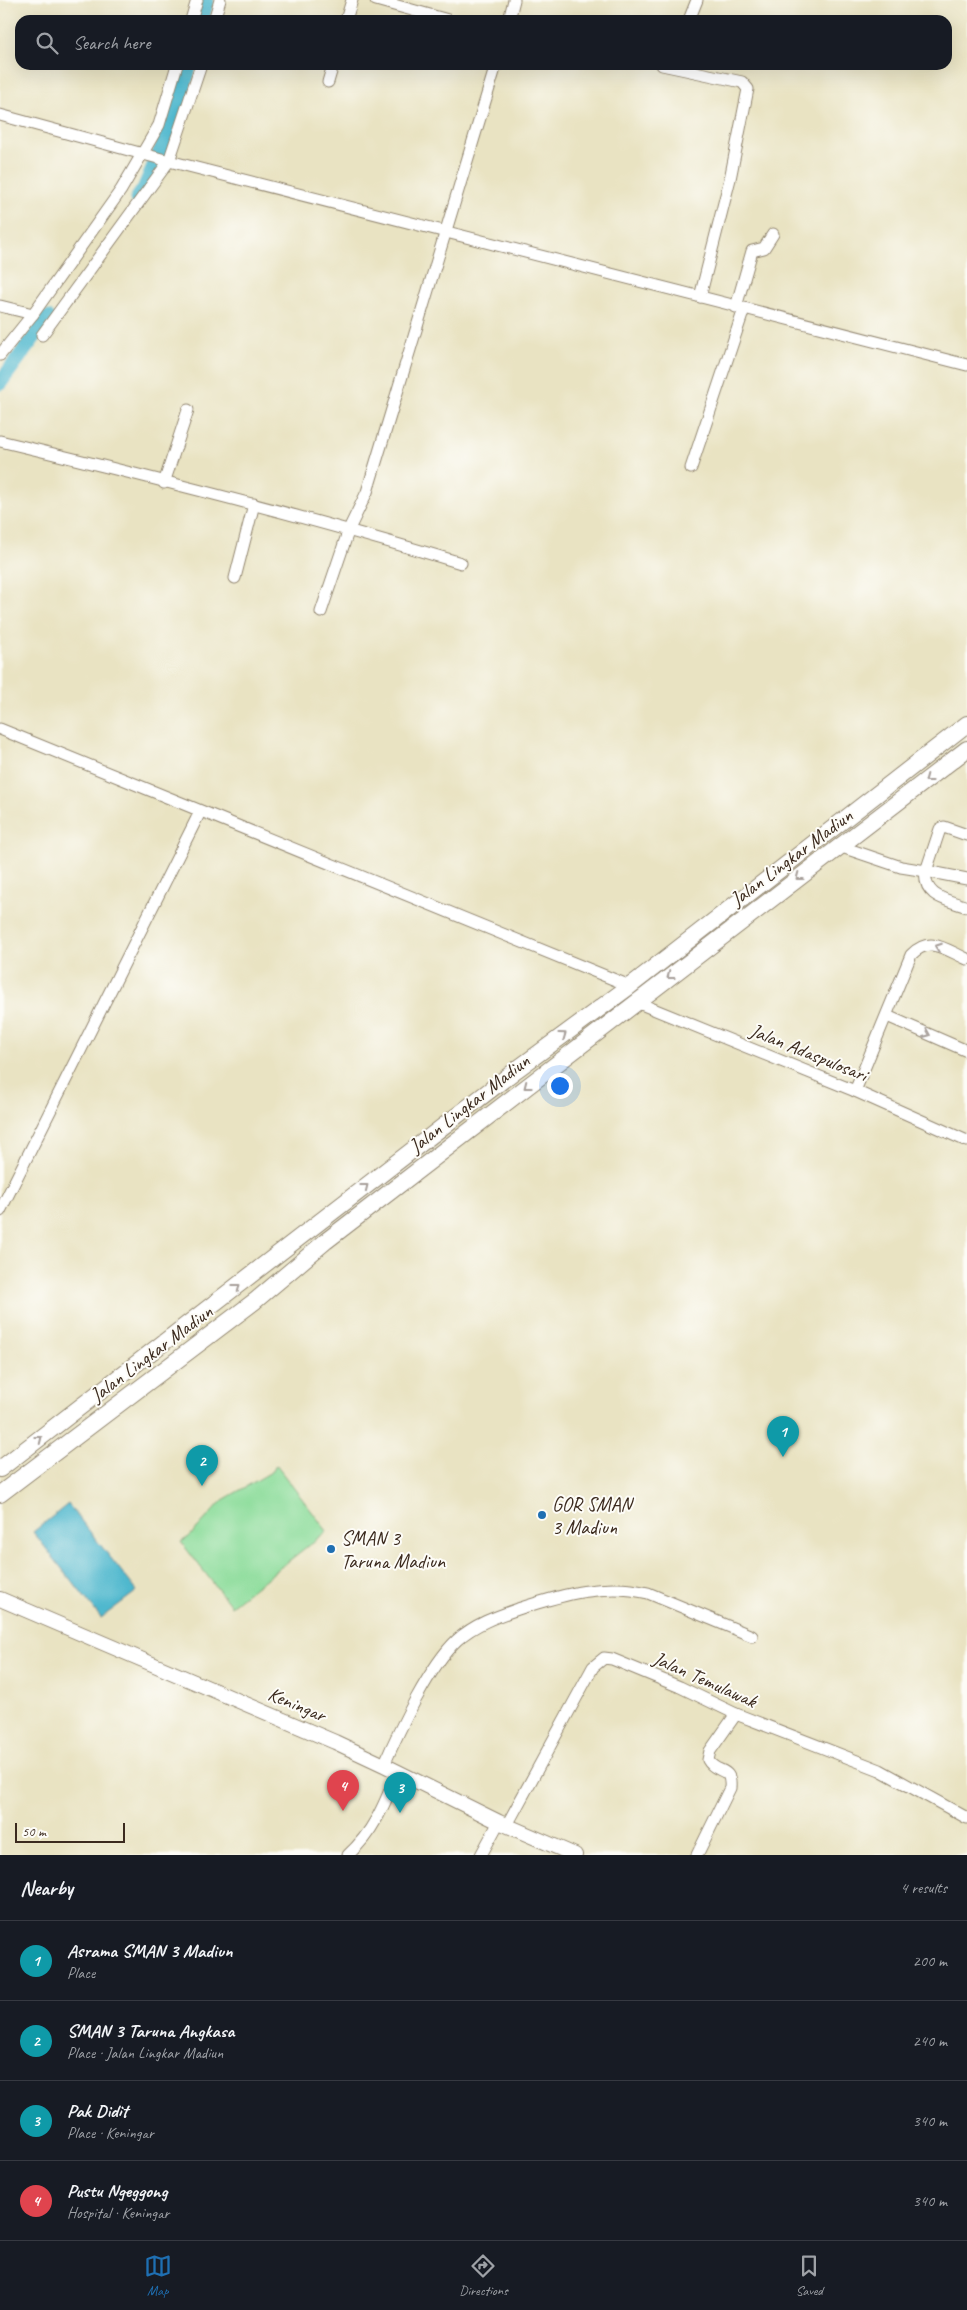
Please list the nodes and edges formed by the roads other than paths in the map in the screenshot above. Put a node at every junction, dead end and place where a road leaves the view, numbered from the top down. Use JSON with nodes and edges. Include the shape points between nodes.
{"nodes":[{"id":1,"x":197,"y":0,"type":"edge"},
{"id":2,"x":220,"y":0,"type":"edge"},
{"id":3,"x":352,"y":0,"type":"edge"},
{"id":4,"x":376,"y":0,"type":"edge"},
{"id":5,"x":514,"y":0,"type":"edge"},
{"id":6,"x":696,"y":0,"type":"edge"},
{"id":7,"x":192,"y":15,"type":"edge"},
{"id":8,"x":216,"y":15,"type":"edge"},
{"id":9,"x":348,"y":15,"type":"edge"},
{"id":10,"x":430,"y":15,"type":"edge"},
{"id":11,"x":510,"y":15,"type":"edge"},
{"id":12,"x":691,"y":15,"type":"edge"},
{"id":13,"x":176,"y":70,"type":"edge"},
{"id":14,"x":199,"y":70,"type":"edge"},
{"id":15,"x":332,"y":70,"type":"edge"},
{"id":16,"x":495,"y":70,"type":"edge"},
{"id":17,"x":687,"y":70,"type":"edge"},
{"id":18,"x":328,"y":82,"type":"dead end"},
{"id":19,"x":0,"y":115,"type":"edge"},
{"id":20,"x":146,"y":154,"type":"junction"},
{"id":21,"x":166,"y":161,"type":"junction"},
{"id":22,"x":446,"y":232,"type":"junction"},
{"id":23,"x":773,"y":234,"type":"dead end"},
{"id":24,"x":700,"y":297,"type":"junction"},
{"id":25,"x":0,"y":306,"type":"edge"},
{"id":26,"x":740,"y":308,"type":"junction"},
{"id":27,"x":33,"y":314,"type":"junction"},
{"id":28,"x":42,"y":335,"type":"dead end"},
{"id":29,"x":0,"y":355,"type":"edge"},
{"id":30,"x":967,"y":365,"type":"edge"},
{"id":31,"x":188,"y":410,"type":"dead end"},
{"id":32,"x":0,"y":441,"type":"edge"},
{"id":33,"x":691,"y":468,"type":"dead end"},
{"id":34,"x":164,"y":483,"type":"junction"},
{"id":35,"x":254,"y":504,"type":"junction"},
{"id":36,"x":349,"y":529,"type":"junction"},
{"id":37,"x":461,"y":563,"type":"dead end"},
{"id":38,"x":235,"y":578,"type":"dead end"},
{"id":39,"x":321,"y":612,"type":"dead end"},
{"id":40,"x":967,"y":724,"type":"edge"},
{"id":41,"x":0,"y":729,"type":"edge"},
{"id":42,"x":967,"y":749,"type":"edge"},
{"id":43,"x":200,"y":812,"type":"junction"},
{"id":44,"x":967,"y":835,"type":"edge"},
{"id":45,"x":839,"y":846,"type":"junction"},
{"id":46,"x":926,"y":872,"type":"junction"},
{"id":47,"x":967,"y":879,"type":"edge"},
{"id":48,"x":966,"y":903,"type":"edge"},
{"id":49,"x":967,"y":959,"type":"edge"},
{"id":50,"x":630,"y":986,"type":"junction"},
{"id":51,"x":636,"y":1002,"type":"junction"},
{"id":52,"x":887,"y":1016,"type":"junction"},
{"id":53,"x":967,"y":1051,"type":"edge"},
{"id":54,"x":855,"y":1090,"type":"junction"},
{"id":55,"x":967,"y":1141,"type":"edge"},
{"id":56,"x":0,"y":1211,"type":"edge"},
{"id":57,"x":132,"y":1369,"type":"junction"},
{"id":58,"x":143,"y":1386,"type":"junction"},
{"id":59,"x":0,"y":1469,"type":"edge"},
{"id":60,"x":0,"y":1494,"type":"edge"},
{"id":61,"x":0,"y":1599,"type":"edge"},
{"id":62,"x":752,"y":1636,"type":"dead end"},
{"id":63,"x":736,"y":1714,"type":"junction"},
{"id":64,"x":384,"y":1764,"type":"junction"},
{"id":65,"x":398,"y":1771,"type":"junction"},
{"id":66,"x":967,"y":1818,"type":"edge"},
{"id":67,"x":503,"y":1824,"type":"junction"},
{"id":68,"x":348,"y":1855,"type":"edge"},
{"id":69,"x":481,"y":1855,"type":"edge"},
{"id":70,"x":575,"y":1855,"type":"edge"},
{"id":71,"x":696,"y":1855,"type":"edge"}],
"edges":[{"from":1,"to":7,"type":"street"},
{"from":2,"to":8,"type":"street"},
{"from":3,"to":9,"type":"street"},
{"from":4,"to":10,"type":"street"},
{"from":5,"to":11,"type":"street"},
{"from":6,"to":12,"type":"street"},
{"from":13,"to":20,"type":"street","via":[[159,125]]},
{"from":14,"to":21,"type":"street"},
{"from":15,"to":18,"type":"street"},
{"from":16,"to":22,"type":"street"},
{"from":17,"to":24,"type":"street","via":[[742,82],[748,89],[730,180]]},
{"from":19,"to":20,"type":"street"},
{"from":20,"to":21,"type":"street"},
{"from":20,"to":27,"type":"street"},
{"from":21,"to":22,"type":"street"},
{"from":21,"to":28,"type":"street"},
{"from":22,"to":24,"type":"street"},
{"from":22,"to":36,"type":"street","via":[[367,492]]},
{"from":23,"to":26,"type":"street","via":[[764,248],[752,251]]},
{"from":24,"to":26,"type":"street"},
{"from":25,"to":27,"type":"street"},
{"from":26,"to":30,"type":"street"},
{"from":26,"to":33,"type":"street"},
{"from":27,"to":29,"type":"street"},
{"from":31,"to":34,"type":"street"},
{"from":32,"to":34,"type":"street"},
{"from":34,"to":35,"type":"street"},
{"from":35,"to":36,"type":"street"},
{"from":35,"to":38,"type":"street"},
{"from":36,"to":37,"type":"street"},
{"from":36,"to":39,"type":"street"},
{"from":40,"to":50,"type":"main road","name":"Jalan Lingkar Madiun"},
{"from":41,"to":43,"type":"street"},
{"from":42,"to":45,"type":"main road","name":"Jalan Lingkar Madiun","one_way":true},
{"from":43,"to":50,"type":"street"},
{"from":43,"to":56,"type":"street"},
{"from":44,"to":46,"type":"street","via":[[944,827],[940,829]]},
{"from":45,"to":46,"type":"street"},
{"from":45,"to":51,"type":"main road","name":"Jalan Lingkar Madiun","one_way":true},
{"from":46,"to":47,"type":"street"},
{"from":46,"to":48,"type":"street","via":[[924,880],[933,894]]},
{"from":49,"to":52,"type":"street","one_way":true,"via":[[932,944],[918,948],[911,955]]},
{"from":57,"to":50,"type":"main road","name":"Jalan Lingkar Madiun","one_way":true,"via":[[516,1070]]},
{"from":51,"to":54,"type":"street","name":"Jalan Adaspulosari"},
{"from":51,"to":58,"type":"main road","name":"Jalan Lingkar Madiun","one_way":true,"via":[[326,1240],[255,1301]]},
{"from":52,"to":53,"type":"street","one_way":true},
{"from":52,"to":54,"type":"street"},
{"from":54,"to":55,"type":"street","name":"Jalan Adaspulosari"},
{"from":57,"to":58,"type":"main road"},
{"from":59,"to":57,"type":"main road","name":"Jalan Lingkar Madiun","one_way":true},
{"from":58,"to":60,"type":"main road","name":"Jalan Lingkar Madiun"},
{"from":61,"to":64,"type":"street","name":"Keningar"},
{"from":62,"to":64,"type":"street","via":[[648,1593],[614,1588],[560,1596],[499,1616],[476,1626],[456,1641],[439,1662]]},
{"from":63,"to":66,"type":"street","name":"Jalan Temulawak","via":[[880,1770]]},
{"from":63,"to":67,"type":"street","name":"Jalan Temulawak","via":[[680,1687],[604,1658],[593,1667]]},
{"from":63,"to":71,"type":"street","via":[[710,1751],[710,1764],[728,1774],[730,1788]]},
{"from":64,"to":65,"type":"street","name":"Keningar"},
{"from":65,"to":67,"type":"street","name":"Keningar"},
{"from":65,"to":68,"type":"street","via":[[379,1817],[362,1842]]},
{"from":67,"to":69,"type":"street"},
{"from":67,"to":70,"type":"street","name":"Keningar"}]}
